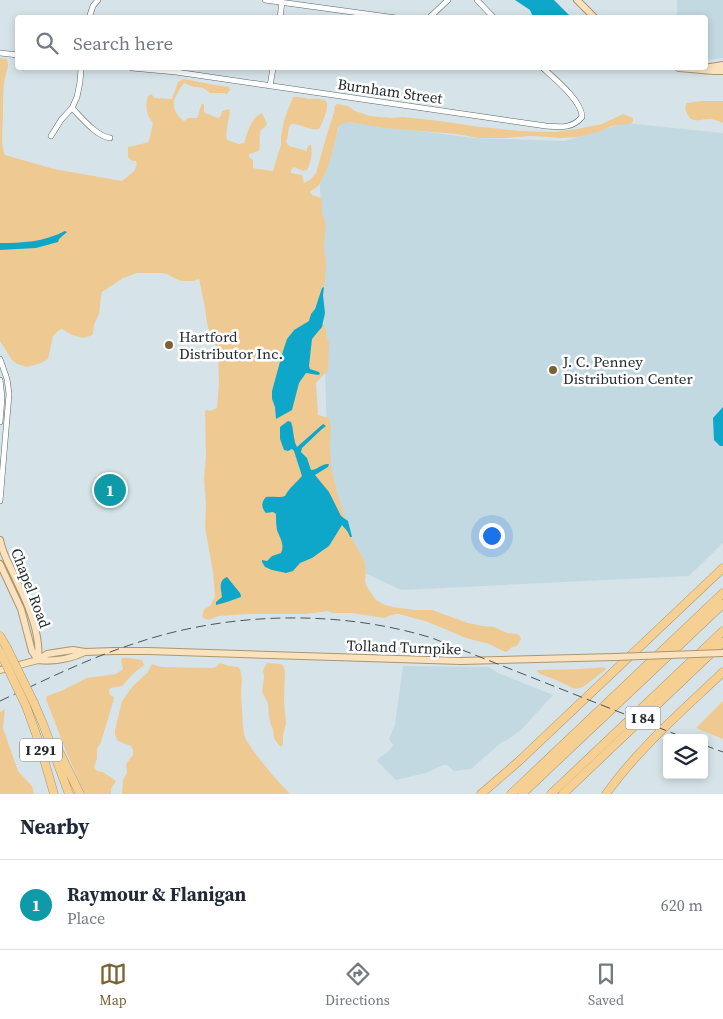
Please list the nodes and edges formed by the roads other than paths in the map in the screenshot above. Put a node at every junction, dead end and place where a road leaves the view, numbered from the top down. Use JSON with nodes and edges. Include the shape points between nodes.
{"nodes":[{"id":1,"x":98,"y":0,"type":"edge"},
{"id":2,"x":265,"y":0,"type":"edge"},
{"id":3,"x":448,"y":0,"type":"edge"},
{"id":4,"x":477,"y":0,"type":"edge"},
{"id":5,"x":577,"y":0,"type":"edge"},
{"id":6,"x":282,"y":2,"type":"junction"},
{"id":7,"x":90,"y":15,"type":"edge"},
{"id":8,"x":280,"y":15,"type":"edge"},
{"id":9,"x":375,"y":15,"type":"edge"},
{"id":10,"x":432,"y":15,"type":"edge"},
{"id":11,"x":491,"y":15,"type":"edge"},
{"id":12,"x":592,"y":15,"type":"edge"},
{"id":13,"x":0,"y":53,"type":"edge"},
{"id":14,"x":15,"y":55,"type":"edge"},
{"id":15,"x":723,"y":65,"type":"edge"},
{"id":16,"x":708,"y":67,"type":"edge"},
{"id":17,"x":81,"y":70,"type":"edge"},
{"id":18,"x":154,"y":70,"type":"edge"},
{"id":19,"x":273,"y":70,"type":"edge"},
{"id":20,"x":545,"y":70,"type":"edge"},
{"id":21,"x":706,"y":70,"type":"edge"},
{"id":22,"x":723,"y":71,"type":"edge"},
{"id":23,"x":270,"y":86,"type":"junction"},
{"id":24,"x":72,"y":108,"type":"junction"},
{"id":25,"x":51,"y":136,"type":"dead end"},
{"id":26,"x":110,"y":138,"type":"dead end"},
{"id":27,"x":0,"y":359,"type":"edge"},
{"id":28,"x":0,"y":380,"type":"edge"},
{"id":29,"x":2,"y":401,"type":"junction"},
{"id":30,"x":9,"y":402,"type":"junction"},
{"id":31,"x":0,"y":422,"type":"edge"},
{"id":32,"x":2,"y":455,"type":"edge"},
{"id":33,"x":0,"y":501,"type":"edge"},
{"id":34,"x":0,"y":540,"type":"edge"},
{"id":35,"x":0,"y":564,"type":"edge"},
{"id":36,"x":723,"y":568,"type":"edge"},
{"id":37,"x":723,"y":593,"type":"edge"},
{"id":38,"x":723,"y":604,"type":"edge"},
{"id":39,"x":30,"y":613,"type":"junction"},
{"id":40,"x":23,"y":615,"type":"junction"},
{"id":41,"x":723,"y":632,"type":"edge"},
{"id":42,"x":0,"y":636,"type":"edge"},
{"id":43,"x":723,"y":642,"type":"edge"},
{"id":44,"x":3,"y":650,"type":"edge"},
{"id":45,"x":723,"y":654,"type":"edge"},
{"id":46,"x":38,"y":660,"type":"junction"},
{"id":47,"x":0,"y":670,"type":"edge"},
{"id":48,"x":723,"y":672,"type":"edge"},
{"id":49,"x":38,"y":711,"type":"junction"},
{"id":50,"x":589,"y":769,"type":"junction"},
{"id":51,"x":54,"y":794,"type":"edge"},
{"id":52,"x":69,"y":794,"type":"edge"},
{"id":53,"x":80,"y":794,"type":"edge"},
{"id":54,"x":481,"y":794,"type":"edge"},
{"id":55,"x":511,"y":794,"type":"edge"},
{"id":56,"x":522,"y":794,"type":"edge"},
{"id":57,"x":551,"y":794,"type":"edge"},
{"id":58,"x":563,"y":794,"type":"edge"},
{"id":59,"x":570,"y":794,"type":"edge"},
{"id":60,"x":606,"y":794,"type":"edge"}],
"edges":[{"from":1,"to":7,"type":"street"},
{"from":2,"to":6,"type":"street"},
{"from":3,"to":10,"type":"street"},
{"from":4,"to":11,"type":"street"},
{"from":5,"to":12,"type":"main road"},
{"from":6,"to":8,"type":"street"},
{"from":6,"to":9,"type":"street"},
{"from":13,"to":14,"type":"street"},
{"from":15,"to":16,"type":"main road"},
{"from":17,"to":24,"type":"street","via":[[79,90]]},
{"from":18,"to":23,"type":"street","name":"Burnham Street"},
{"from":19,"to":23,"type":"street"},
{"from":20,"to":23,"type":"street","name":"Burnham Street","via":[[574,99],[582,112],[579,122],[564,127],[546,126]]},
{"from":21,"to":22,"type":"main road"},
{"from":24,"to":25,"type":"street"},
{"from":24,"to":26,"type":"street","via":[[99,134]]},
{"from":27,"to":30,"type":"street","via":[[7,378]]},
{"from":28,"to":29,"type":"street"},
{"from":29,"to":30,"type":"street"},
{"from":29,"to":31,"type":"street"},
{"from":30,"to":32,"type":"street"},
{"from":32,"to":33,"type":"street"},
{"from":34,"to":39,"type":"main road","name":"Chapel Road"},
{"from":35,"to":40,"type":"main road","name":"Chapel Road"},
{"from":36,"to":54,"type":"highway"},
{"from":37,"to":55,"type":"highway","number":"I 84"},
{"from":38,"to":56,"type":"highway"},
{"from":39,"to":40,"type":"street"},
{"from":39,"to":46,"type":"main road","name":"Chapel Road","via":[[39,646]]},
{"from":40,"to":46,"type":"main road","name":"Chapel Road","via":[[32,651]]},
{"from":41,"to":57,"type":"highway"},
{"from":42,"to":44,"type":"highway","number":"I 291"},
{"from":43,"to":50,"type":"highway","number":"I 84"},
{"from":44,"to":49,"type":"highway","number":"I 291","bridge":true},
{"from":44,"to":51,"type":"highway","number":"I 291","bridge":true,"via":[[39,742]]},
{"from":45,"to":46,"type":"main road","name":"Tolland Turnpike","bridge":true,"via":[[461,661],[114,650]]},
{"from":46,"to":47,"type":"main road","name":"Tolland Turnpike"},
{"from":48,"to":60,"type":"highway","via":[[641,750]]},
{"from":49,"to":52,"type":"highway"},
{"from":49,"to":53,"type":"highway","via":[[46,721]]},
{"from":50,"to":58,"type":"highway","number":"I 84"},
{"from":50,"to":59,"type":"highway"}]}
